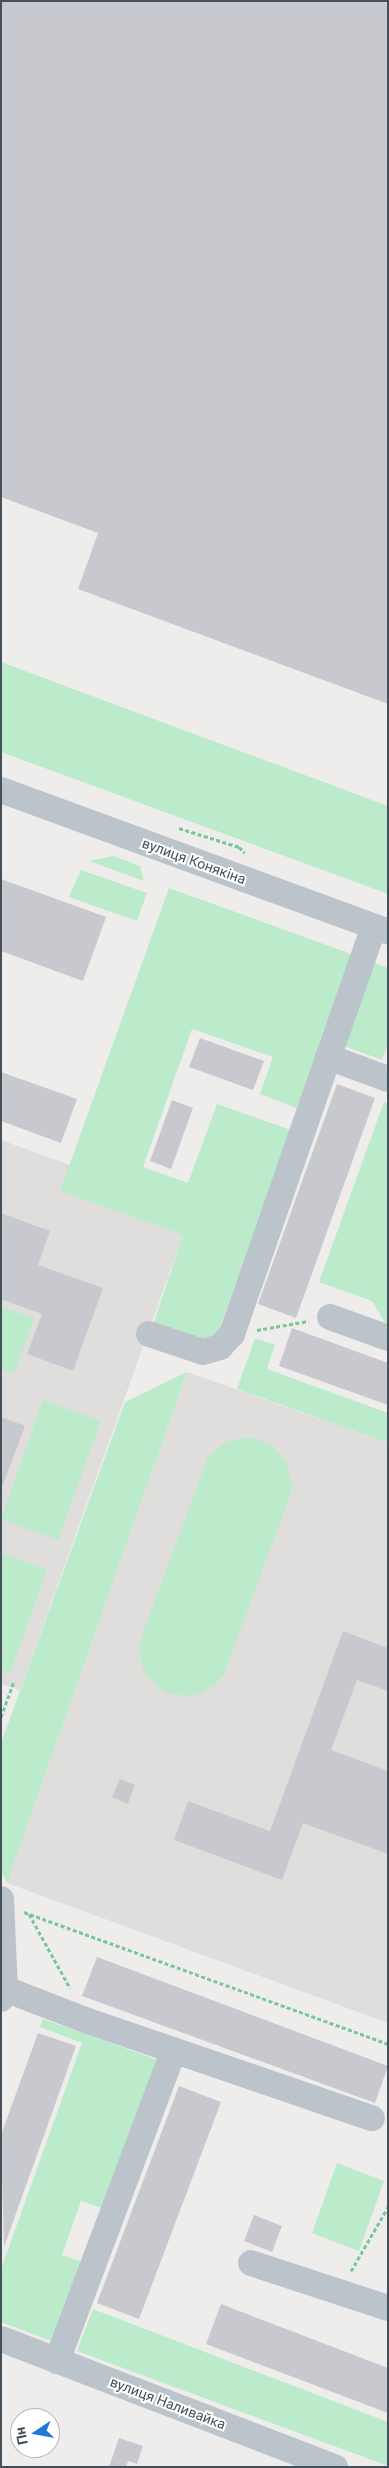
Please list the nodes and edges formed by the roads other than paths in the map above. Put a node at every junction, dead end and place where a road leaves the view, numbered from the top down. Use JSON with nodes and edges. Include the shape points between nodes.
{"nodes":[{"id":1,"x":1,"y":790,"type":"edge"},
{"id":2,"x":381,"y":929,"type":"edge"},
{"id":3,"x":328,"y":1057,"type":"junction"},
{"id":4,"x":388,"y":1079,"type":"edge"},
{"id":5,"x":330,"y":1317,"type":"road end"},
{"id":6,"x":149,"y":1334,"type":"dead end"},
{"id":7,"x":388,"y":1338,"type":"edge"},
{"id":8,"x":2,"y":1903,"type":"edge"},
{"id":9,"x":3,"y":1994,"type":"edge"},
{"id":10,"x":174,"y":2050,"type":"junction"},
{"id":11,"x":372,"y":2118,"type":"dead end"},
{"id":12,"x":252,"y":2264,"type":"dead end"},
{"id":13,"x":388,"y":2308,"type":"edge"},
{"id":14,"x":1,"y":2340,"type":"edge"},
{"id":15,"x":57,"y":2361,"type":"junction"},
{"id":16,"x":336,"y":2467,"type":"edge"}],
"edges":[{"from":1,"to":2,"type":"street","name":"вулиця Конякіна"},
{"from":2,"to":3,"type":"street"},
{"from":3,"to":4,"type":"street"},
{"from":3,"to":6,"type":"street","via":[[232,1334],[220,1347],[203,1352]]},
{"from":5,"to":7,"type":"street"},
{"from":8,"to":9,"type":"street"},
{"from":9,"to":10,"type":"street"},
{"from":10,"to":11,"type":"street"},
{"from":10,"to":15,"type":"street"},
{"from":12,"to":13,"type":"street"},
{"from":14,"to":15,"type":"street","name":"вулиця Наливайка"},
{"from":15,"to":16,"type":"street","name":"вулиця Наливайка"}]}
